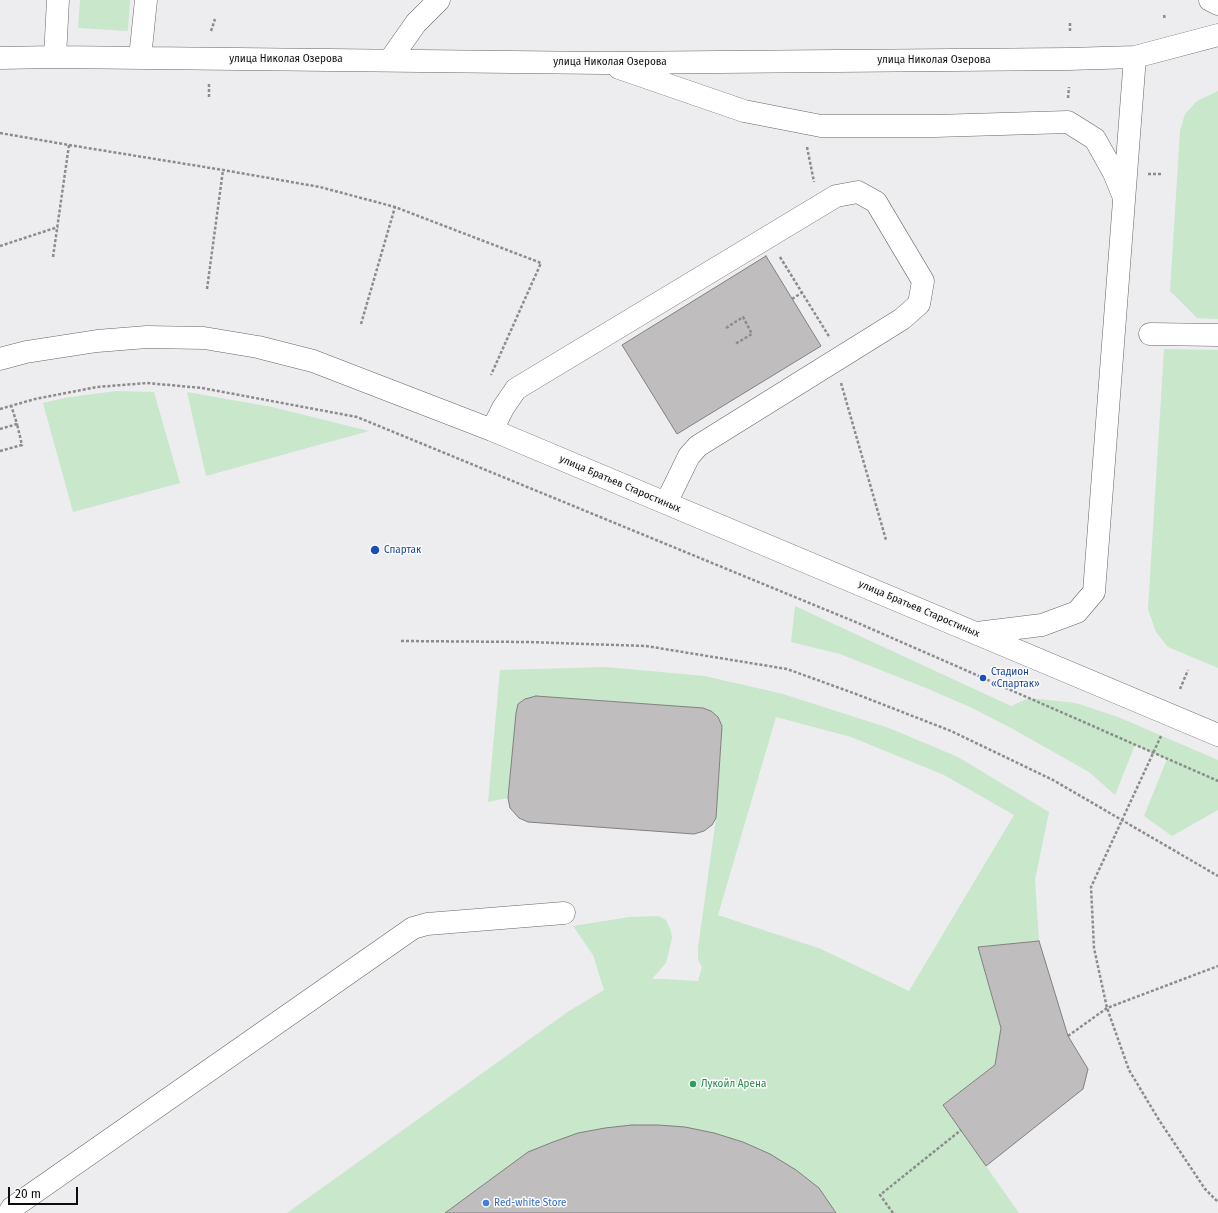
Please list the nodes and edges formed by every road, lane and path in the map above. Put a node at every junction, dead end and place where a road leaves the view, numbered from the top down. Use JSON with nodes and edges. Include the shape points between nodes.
{"nodes":[{"id":1,"x":58,"y":0,"type":"edge"},
{"id":2,"x":146,"y":0,"type":"edge"},
{"id":3,"x":439,"y":0,"type":"edge"},
{"id":4,"x":1210,"y":0,"type":"edge"},
{"id":5,"x":1218,"y":4,"type":"edge"},
{"id":6,"x":1164,"y":15,"type":"dead end"},
{"id":7,"x":215,"y":19,"type":"dead end"},
{"id":8,"x":1165,"y":20,"type":"dead end"},
{"id":9,"x":1070,"y":23,"type":"dead end"},
{"id":10,"x":1070,"y":30,"type":"dead end"},
{"id":11,"x":211,"y":31,"type":"dead end"},
{"id":12,"x":1218,"y":35,"type":"edge"},
{"id":13,"x":55,"y":57,"type":"junction"},
{"id":14,"x":1135,"y":57,"type":"junction"},
{"id":15,"x":0,"y":58,"type":"edge"},
{"id":16,"x":140,"y":58,"type":"junction"},
{"id":17,"x":390,"y":60,"type":"junction"},
{"id":18,"x":603,"y":62,"type":"junction"},
{"id":19,"x":210,"y":82,"type":"dead end"},
{"id":20,"x":1069,"y":87,"type":"dead end"},
{"id":21,"x":209,"y":97,"type":"dead end"},
{"id":22,"x":1068,"y":98,"type":"dead end"},
{"id":23,"x":0,"y":133,"type":"edge"},
{"id":24,"x":69,"y":146,"type":"junction"},
{"id":25,"x":807,"y":147,"type":"dead end"},
{"id":26,"x":224,"y":170,"type":"junction"},
{"id":27,"x":1142,"y":174,"type":"dead end"},
{"id":28,"x":1161,"y":174,"type":"dead end"},
{"id":29,"x":1124,"y":197,"type":"junction"},
{"id":30,"x":819,"y":206,"type":"junction"},
{"id":31,"x":395,"y":207,"type":"junction"},
{"id":32,"x":58,"y":227,"type":"junction"},
{"id":33,"x":0,"y":246,"type":"edge"},
{"id":34,"x":776,"y":251,"type":"dead end"},
{"id":35,"x":53,"y":257,"type":"dead end"},
{"id":36,"x":207,"y":289,"type":"dead end"},
{"id":37,"x":803,"y":292,"type":"junction"},
{"id":38,"x":792,"y":299,"type":"dead end"},
{"id":39,"x":361,"y":324,"type":"dead end"},
{"id":40,"x":726,"y":328,"type":"dead end"},
{"id":41,"x":1150,"y":334,"type":"dead end"},
{"id":42,"x":1218,"y":335,"type":"edge"},
{"id":43,"x":735,"y":344,"type":"dead end"},
{"id":44,"x":0,"y":359,"type":"edge"},
{"id":45,"x":835,"y":360,"type":"junction"},
{"id":46,"x":491,"y":375,"type":"dead end"},
{"id":47,"x":11,"y":406,"type":"junction"},
{"id":48,"x":0,"y":408,"type":"edge"},
{"id":49,"x":17,"y":424,"type":"junction"},
{"id":50,"x":0,"y":429,"type":"edge"},
{"id":51,"x":492,"y":430,"type":"junction"},
{"id":52,"x":0,"y":451,"type":"edge"},
{"id":53,"x":666,"y":503,"type":"junction"},
{"id":54,"x":886,"y":540,"type":"dead end"},
{"id":55,"x":976,"y":634,"type":"junction"},
{"id":56,"x":402,"y":641,"type":"dead end"},
{"id":57,"x":1188,"y":670,"type":"dead end"},
{"id":58,"x":1180,"y":689,"type":"dead end"},
{"id":59,"x":1218,"y":735,"type":"edge"},
{"id":60,"x":1161,"y":736,"type":"dead end"},
{"id":61,"x":1154,"y":753,"type":"junction"},
{"id":62,"x":1218,"y":781,"type":"edge"},
{"id":63,"x":1121,"y":820,"type":"junction"},
{"id":64,"x":1218,"y":876,"type":"edge"},
{"id":65,"x":564,"y":913,"type":"dead end"},
{"id":66,"x":1218,"y":966,"type":"edge"},
{"id":67,"x":1107,"y":1008,"type":"junction"},
{"id":68,"x":1068,"y":1036,"type":"dead end"},
{"id":69,"x":961,"y":1130,"type":"dead end"},
{"id":70,"x":1218,"y":1202,"type":"edge"},
{"id":71,"x":9,"y":1213,"type":"edge"},
{"id":72,"x":893,"y":1213,"type":"edge"}],
"edges":[{"from":1,"to":13,"type":"street"},
{"from":2,"to":16,"type":"street"},
{"from":3,"to":17,"type":"street","via":[[416,23]]},
{"from":4,"to":5,"type":"street"},
{"from":6,"to":8,"type":"path"},
{"from":7,"to":11,"type":"path"},
{"from":9,"to":10,"type":"path"},
{"from":12,"to":14,"type":"street","name":"улица Николая Озерова"},
{"from":13,"to":15,"type":"street","name":"улица Николая Озерова"},
{"from":13,"to":16,"type":"street","name":"улица Николая Озерова"},
{"from":14,"to":18,"type":"street","name":"улица Николая Озерова"},
{"from":14,"to":29,"type":"street"},
{"from":16,"to":17,"type":"street","name":"улица Николая Озерова"},
{"from":17,"to":18,"type":"street","name":"улица Николая Озерова"},
{"from":18,"to":29,"type":"street","via":[[744,111],[821,126],[1068,122],[1095,139]]},
{"from":19,"to":21,"type":"path"},
{"from":20,"to":22,"type":"path"},
{"from":23,"to":24,"type":"path"},
{"from":24,"to":26,"type":"path"},
{"from":24,"to":32,"type":"path"},
{"from":25,"to":30,"type":"path"},
{"from":26,"to":31,"type":"path","via":[[320,187]]},
{"from":26,"to":36,"type":"path"},
{"from":27,"to":28,"type":"path"},
{"from":29,"to":55,"type":"street","via":[[1094,592],[1077,612],[1042,625]]},
{"from":30,"to":45,"type":"street","via":[[836,196],[858,192],[876,202],[923,281],[919,304],[902,319]]},
{"from":30,"to":51,"type":"street","via":[[516,389]]},
{"from":31,"to":39,"type":"path"},
{"from":31,"to":46,"type":"path","via":[[541,263]]},
{"from":32,"to":33,"type":"path"},
{"from":32,"to":35,"type":"path"},
{"from":34,"to":37,"type":"path"},
{"from":37,"to":38,"type":"path"},
{"from":37,"to":45,"type":"path","via":[[835,346],[831,348]]},
{"from":40,"to":43,"type":"path","via":[[743,317],[752,334]]},
{"from":41,"to":42,"type":"street"},
{"from":44,"to":51,"type":"street","name":"улица Братьев Старостиных","via":[[26,352],[97,341],[147,337],[204,338],[258,347],[313,361]]},
{"from":45,"to":53,"type":"street","via":[[698,446],[689,456]]},
{"from":45,"to":54,"type":"path"},
{"from":47,"to":48,"type":"path"},
{"from":47,"to":49,"type":"path"},
{"from":47,"to":61,"type":"path","via":[[97,387],[147,383],[202,388],[357,417],[858,623]]},
{"from":49,"to":50,"type":"path"},
{"from":49,"to":52,"type":"path","via":[[22,445]]},
{"from":51,"to":53,"type":"street","name":"улица Братьев Старостиных"},
{"from":53,"to":55,"type":"street","name":"улица Братьев Старостиных"},
{"from":55,"to":59,"type":"street","name":"улица Братьев Старостиных"},
{"from":56,"to":63,"type":"path","via":[[646,646],[787,669],[951,731],[1053,780]]},
{"from":57,"to":58,"type":"path"},
{"from":60,"to":61,"type":"path"},
{"from":61,"to":62,"type":"path"},
{"from":61,"to":63,"type":"path"},
{"from":63,"to":64,"type":"path"},
{"from":63,"to":67,"type":"path","via":[[1091,887],[1094,948]]},
{"from":65,"to":71,"type":"street","via":[[427,924],[413,928],[12,1208]]},
{"from":66,"to":67,"type":"path"},
{"from":67,"to":68,"type":"path"},
{"from":67,"to":70,"type":"path","via":[[1129,1070],[1205,1189]]},
{"from":69,"to":72,"type":"path","via":[[880,1194]]}]}
